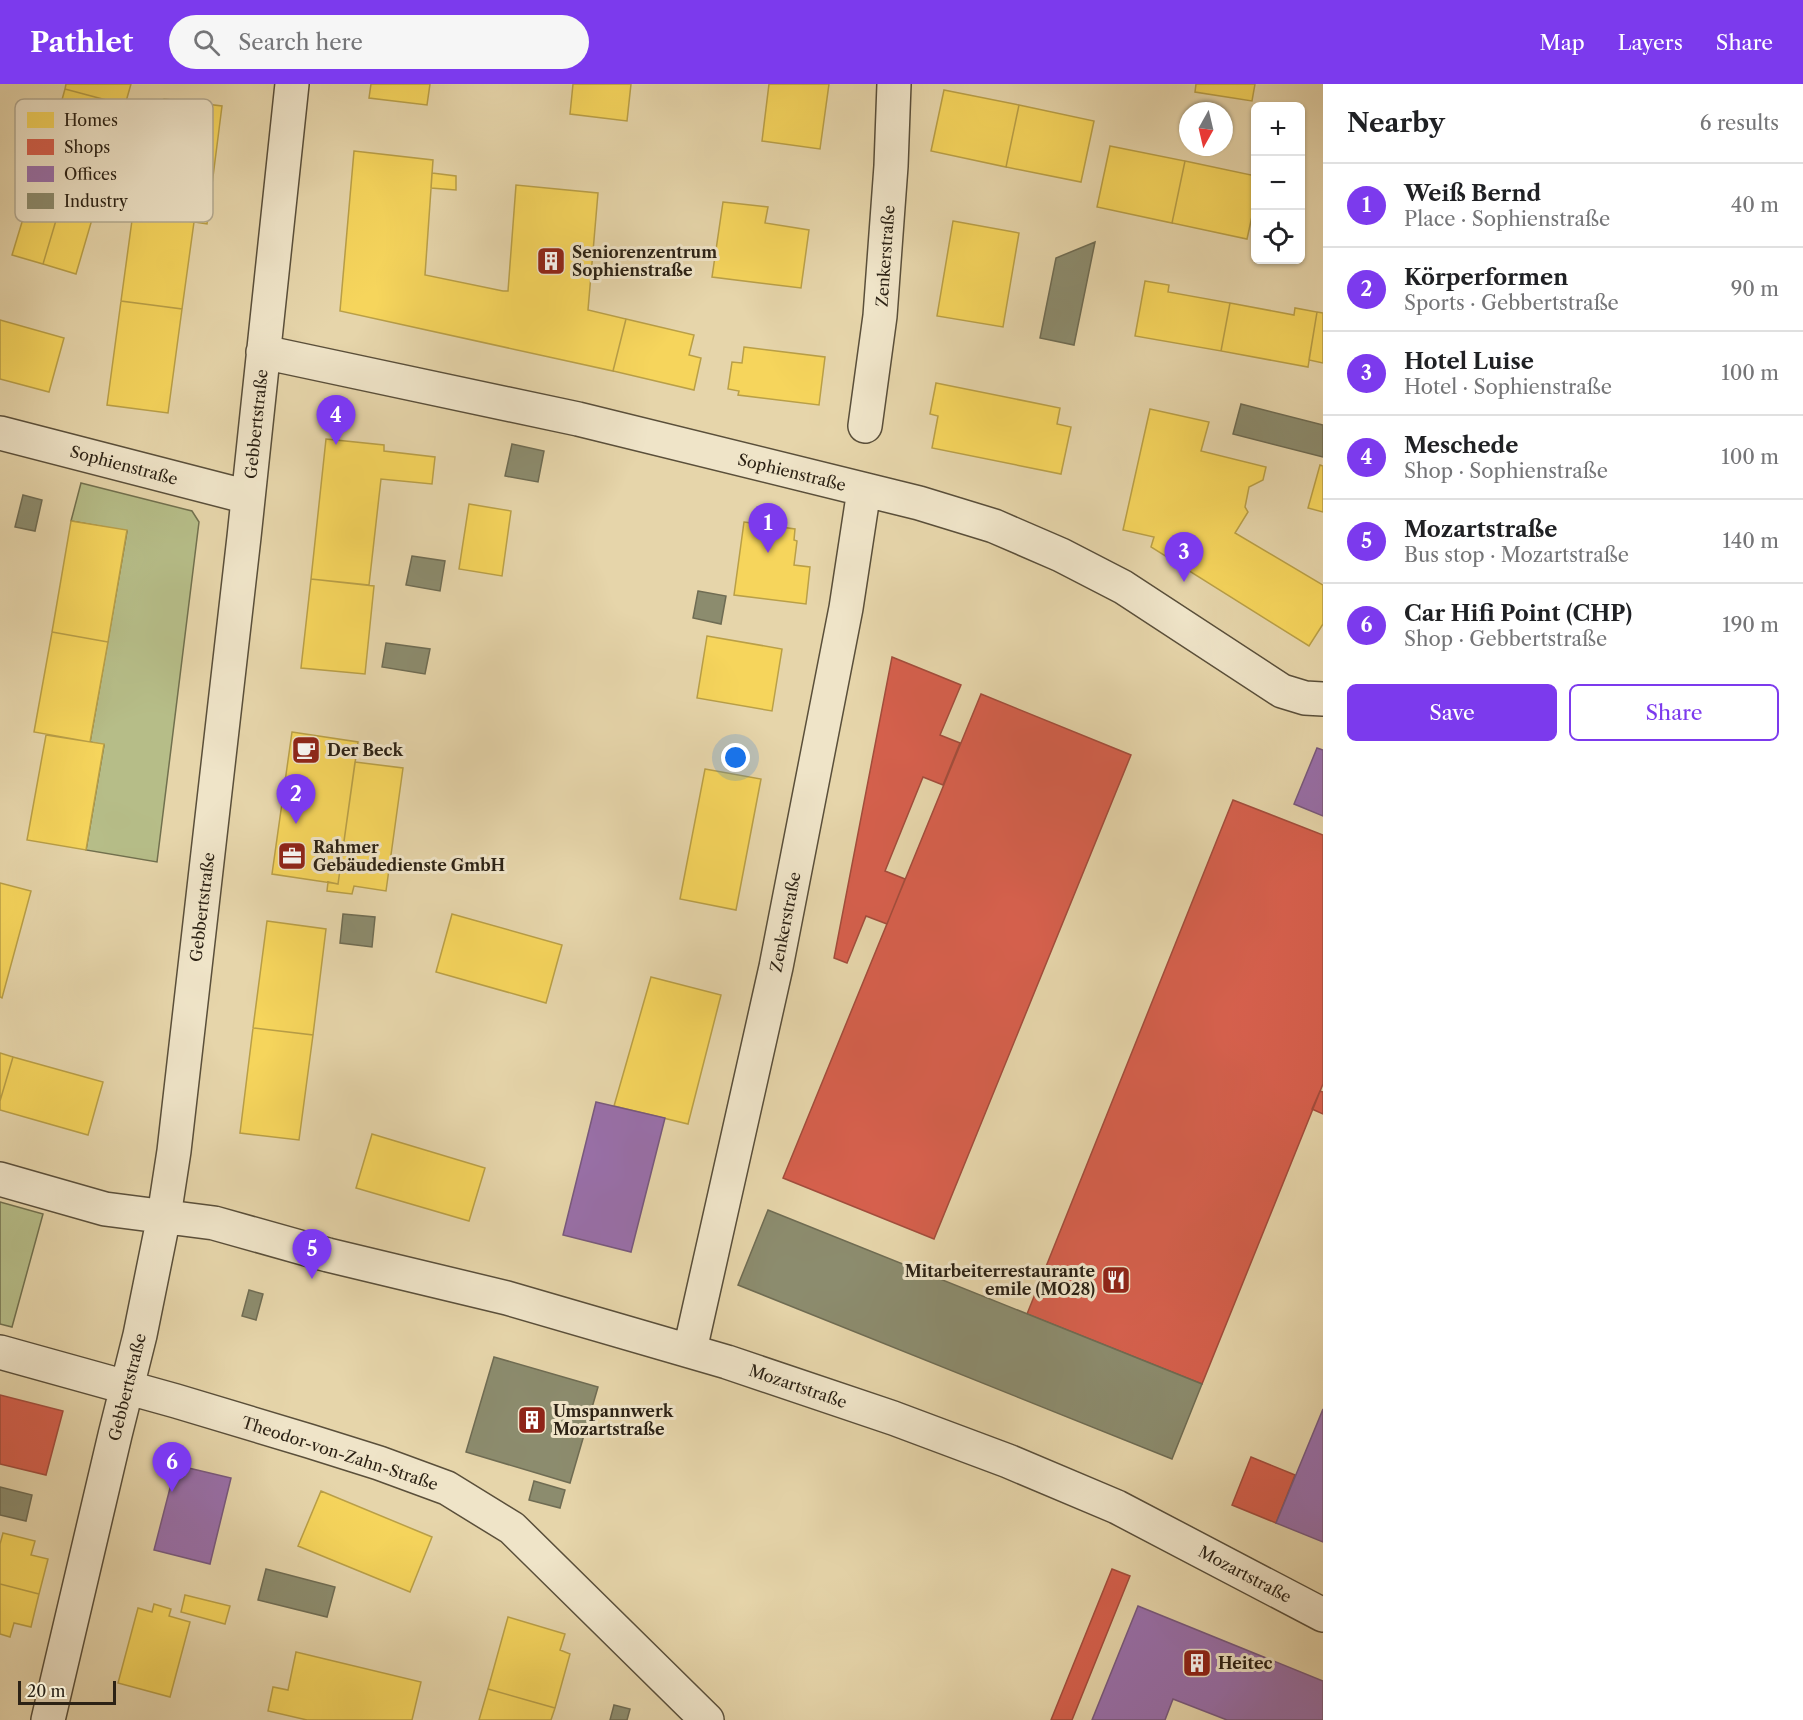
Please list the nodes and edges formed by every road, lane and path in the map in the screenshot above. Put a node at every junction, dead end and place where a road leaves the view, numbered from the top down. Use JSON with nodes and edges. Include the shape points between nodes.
{"nodes":[{"id":1,"x":292,"y":84,"type":"edge"},
{"id":2,"x":894,"y":84,"type":"edge"},
{"id":3,"x":263,"y":352,"type":"junction"},
{"id":4,"x":865,"y":426,"type":"dead end"},
{"id":5,"x":0,"y":433,"type":"edge"},
{"id":6,"x":864,"y":490,"type":"junction"},
{"id":7,"x":248,"y":496,"type":"junction"},
{"id":8,"x":1323,"y":699,"type":"edge"},
{"id":9,"x":0,"y":1179,"type":"edge"},
{"id":10,"x":164,"y":1216,"type":"junction"},
{"id":11,"x":690,"y":1350,"type":"junction"},
{"id":12,"x":0,"y":1352,"type":"edge"},
{"id":13,"x":127,"y":1387,"type":"junction"},
{"id":14,"x":1323,"y":1615,"type":"edge"},
{"id":15,"x":48,"y":1720,"type":"edge"},
{"id":16,"x":707,"y":1720,"type":"edge"}],
"edges":[{"from":1,"to":3,"type":"street","name":"Gebbertstraße"},
{"from":2,"to":4,"type":"street","name":"Zenkerstraße","via":[[880,316]]},
{"from":3,"to":6,"type":"street","name":"Sophienstraße","via":[[578,419]]},
{"from":3,"to":7,"type":"street","name":"Gebbertstraße"},
{"from":5,"to":7,"type":"street","name":"Sophienstraße"},
{"from":6,"to":8,"type":"street","name":"Sophienstraße","via":[[994,526],[1061,555],[1124,587],[1282,691]]},
{"from":6,"to":11,"type":"street","name":"Zenkerstraße","via":[[776,967]]},
{"from":7,"to":10,"type":"street","name":"Gebbertstraße"},
{"from":9,"to":10,"type":"street","name":"Mozartstraße","via":[[105,1209]]},
{"from":10,"to":11,"type":"street","name":"Mozartstraße","via":[[214,1223],[507,1298]]},
{"from":10,"to":13,"type":"street","name":"Gebbertstraße"},
{"from":11,"to":14,"type":"street","name":"Mozartstraße","via":[[1008,1461],[1117,1507]]},
{"from":12,"to":13,"type":"street","name":"Theodor-von-Zahn-Straße"},
{"from":13,"to":15,"type":"street","name":"Gebbertstraße"},
{"from":13,"to":16,"type":"street","name":"Theodor-von-Zahn-Straße","via":[[379,1463],[467,1499],[512,1528]]}]}
